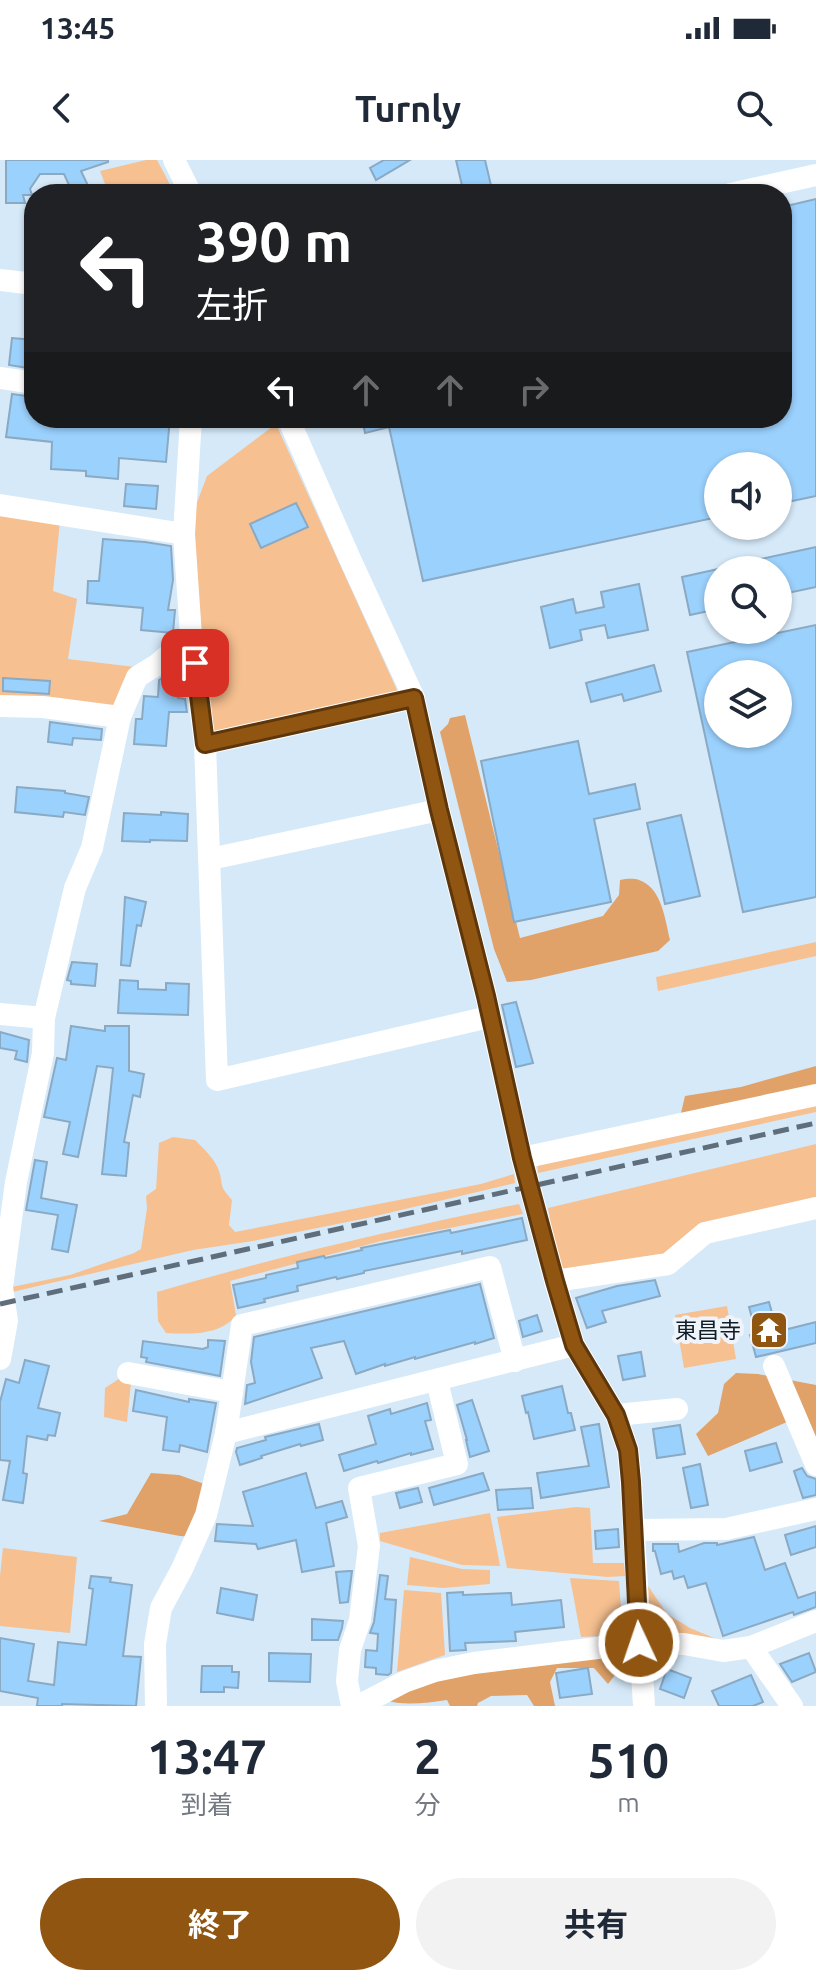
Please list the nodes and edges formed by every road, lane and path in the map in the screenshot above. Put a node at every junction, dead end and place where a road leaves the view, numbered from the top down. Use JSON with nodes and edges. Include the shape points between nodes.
{"nodes":[{"id":1,"x":174,"y":160,"type":"edge"},
{"id":2,"x":816,"y":175,"type":"edge"},
{"id":3,"x":186,"y":184,"type":"edge"},
{"id":4,"x":775,"y":184,"type":"edge"},
{"id":5,"x":0,"y":280,"type":"edge"},
{"id":6,"x":24,"y":283,"type":"edge"},
{"id":7,"x":0,"y":378,"type":"edge"},
{"id":8,"x":24,"y":382,"type":"edge"},
{"id":9,"x":190,"y":428,"type":"edge"},
{"id":10,"x":292,"y":428,"type":"edge"},
{"id":11,"x":0,"y":505,"type":"edge"},
{"id":12,"x":184,"y":534,"type":"junction"},
{"id":13,"x":191,"y":636,"type":"junction"},
{"id":14,"x":414,"y":698,"type":"junction"},
{"id":15,"x":0,"y":706,"type":"edge"},
{"id":16,"x":120,"y":717,"type":"junction"},
{"id":17,"x":205,"y":744,"type":"junction"},
{"id":18,"x":439,"y":810,"type":"junction"},
{"id":19,"x":210,"y":859,"type":"junction"},
{"id":20,"x":0,"y":1014,"type":"edge"},
{"id":21,"x":489,"y":1017,"type":"junction"},
{"id":22,"x":44,"y":1018,"type":"junction"},
{"id":23,"x":816,"y":1095,"type":"edge"},
{"id":24,"x":522,"y":1158,"type":"junction"},
{"id":25,"x":816,"y":1208,"type":"edge"},
{"id":26,"x":555,"y":1281,"type":"junction"},
{"id":27,"x":574,"y":1345,"type":"junction"},
{"id":28,"x":0,"y":1359,"type":"edge"},
{"id":29,"x":515,"y":1361,"type":"junction"},
{"id":30,"x":774,"y":1366,"type":"dead end"},
{"id":31,"x":128,"y":1373,"type":"dead end"},
{"id":32,"x":437,"y":1381,"type":"junction"},
{"id":33,"x":232,"y":1392,"type":"junction"},
{"id":34,"x":677,"y":1409,"type":"dead end"},
{"id":35,"x":616,"y":1415,"type":"junction"},
{"id":36,"x":226,"y":1433,"type":"junction"},
{"id":37,"x":816,"y":1465,"type":"edge"},
{"id":38,"x":816,"y":1509,"type":"edge"},
{"id":39,"x":634,"y":1530,"type":"junction"},
{"id":40,"x":816,"y":1621,"type":"edge"},
{"id":41,"x":639,"y":1643,"type":"junction"},
{"id":42,"x":751,"y":1647,"type":"junction"},
{"id":43,"x":156,"y":1706,"type":"edge"},
{"id":44,"x":355,"y":1706,"type":"edge"},
{"id":45,"x":644,"y":1706,"type":"edge"},
{"id":46,"x":792,"y":1706,"type":"edge"}],
"edges":[{"from":1,"to":3,"type":"street"},
{"from":2,"to":4,"type":"street"},
{"from":5,"to":6,"type":"street"},
{"from":7,"to":8,"type":"street"},
{"from":9,"to":12,"type":"street"},
{"from":10,"to":14,"type":"street"},
{"from":11,"to":12,"type":"street"},
{"from":12,"to":13,"type":"street"},
{"from":13,"to":16,"type":"street","via":[[137,677]]},
{"from":13,"to":17,"type":"street"},
{"from":14,"to":17,"type":"street"},
{"from":14,"to":18,"type":"street"},
{"from":15,"to":16,"type":"street"},
{"from":16,"to":22,"type":"street","via":[[92,848],[75,888]]},
{"from":17,"to":19,"type":"street"},
{"from":18,"to":19,"type":"street"},
{"from":18,"to":21,"type":"street"},
{"from":19,"to":21,"type":"street","via":[[217,1080]]},
{"from":20,"to":22,"type":"street"},
{"from":21,"to":24,"type":"street"},
{"from":22,"to":28,"type":"street","via":[[43,1053],[16,1182],[2,1287],[7,1321]]},
{"from":23,"to":24,"type":"street"},
{"from":24,"to":26,"type":"street"},
{"from":25,"to":26,"type":"street","via":[[705,1233],[668,1264]]},
{"from":26,"to":27,"type":"street"},
{"from":27,"to":29,"type":"street"},
{"from":27,"to":35,"type":"street"},
{"from":29,"to":32,"type":"street"},
{"from":29,"to":33,"type":"street","via":[[490,1267],[242,1325]]},
{"from":30,"to":37,"type":"street"},
{"from":31,"to":33,"type":"street"},
{"from":32,"to":36,"type":"street"},
{"from":32,"to":44,"type":"street","via":[[457,1464],[359,1488],[369,1546],[347,1681]]},
{"from":33,"to":36,"type":"street"},
{"from":34,"to":35,"type":"street"},
{"from":35,"to":39,"type":"street","via":[[628,1450]]},
{"from":36,"to":43,"type":"street","via":[[206,1515],[161,1608],[155,1644]]},
{"from":38,"to":39,"type":"street","via":[[726,1529]]},
{"from":39,"to":41,"type":"street"},
{"from":40,"to":42,"type":"street"},
{"from":41,"to":42,"type":"street","via":[[723,1651]]},
{"from":41,"to":44,"type":"street","via":[[435,1671]]},
{"from":41,"to":45,"type":"street"},
{"from":42,"to":46,"type":"street"}]}
